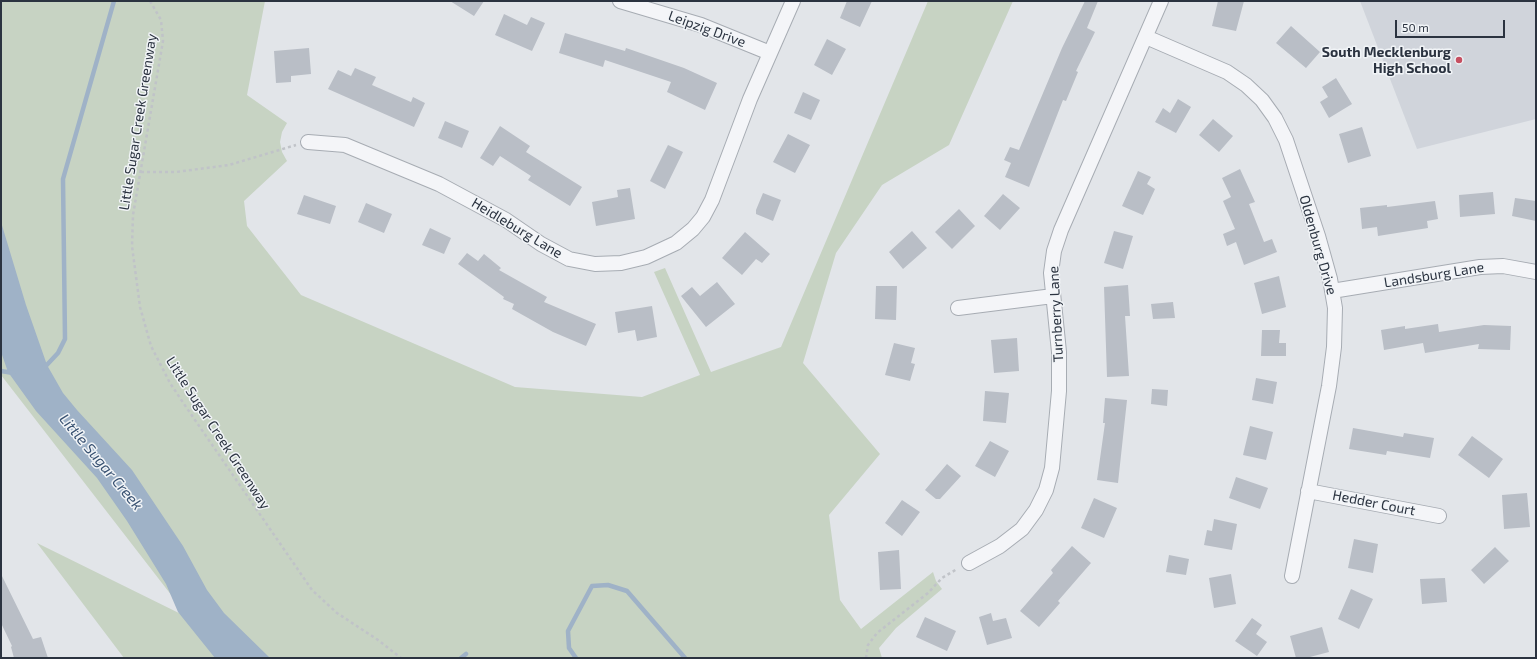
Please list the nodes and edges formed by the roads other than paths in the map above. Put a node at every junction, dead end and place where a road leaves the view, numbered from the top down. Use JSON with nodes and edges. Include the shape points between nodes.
{"nodes":[{"id":1,"x":620,"y":1,"type":"edge"},
{"id":2,"x":793,"y":1,"type":"edge"},
{"id":3,"x":1161,"y":1,"type":"edge"},
{"id":4,"x":1146,"y":37,"type":"junction"},
{"id":5,"x":770,"y":53,"type":"junction"},
{"id":6,"x":308,"y":142,"type":"road end"},
{"id":7,"x":1536,"y":272,"type":"edge"},
{"id":8,"x":1332,"y":291,"type":"junction"},
{"id":9,"x":1053,"y":296,"type":"junction"},
{"id":10,"x":958,"y":308,"type":"dead end"},
{"id":11,"x":1308,"y":491,"type":"junction"},
{"id":12,"x":1439,"y":516,"type":"dead end"},
{"id":13,"x":969,"y":563,"type":"road end"},
{"id":14,"x":1292,"y":576,"type":"dead end"}],
"edges":[{"from":1,"to":5,"type":"street","name":"Leipzig Drive","via":[[701,25]]},
{"from":2,"to":5,"type":"street","name":"Heidleburg Lane"},
{"from":3,"to":4,"type":"street","name":"Turnberry Lane"},
{"from":4,"to":8,"type":"street","name":"Oldenburg Drive","via":[[1227,72],[1262,100],[1286,140],[1318,236]]},
{"from":4,"to":9,"type":"street","name":"Turnberry Lane","via":[[1061,230],[1052,262]]},
{"from":5,"to":6,"type":"street","name":"Heidleburg Lane","via":[[712,200],[703,216],[693,229],[676,243],[646,257],[621,263],[595,264],[564,257],[506,220],[439,184],[345,145]]},
{"from":7,"to":8,"type":"street","name":"Landsburg Lane","via":[[1503,266],[1480,267]]},
{"from":8,"to":11,"type":"street","name":"Oldenburg Drive","via":[[1335,308],[1334,347],[1329,386]]},
{"from":9,"to":10,"type":"street"},
{"from":9,"to":13,"type":"street","name":"Turnberry Lane","via":[[1059,352],[1059,391],[1052,468],[1046,490],[1022,529],[1000,546]]},
{"from":11,"to":12,"type":"street","name":"Hedder Court"},
{"from":11,"to":14,"type":"street","name":"Oldenburg Drive"}]}
